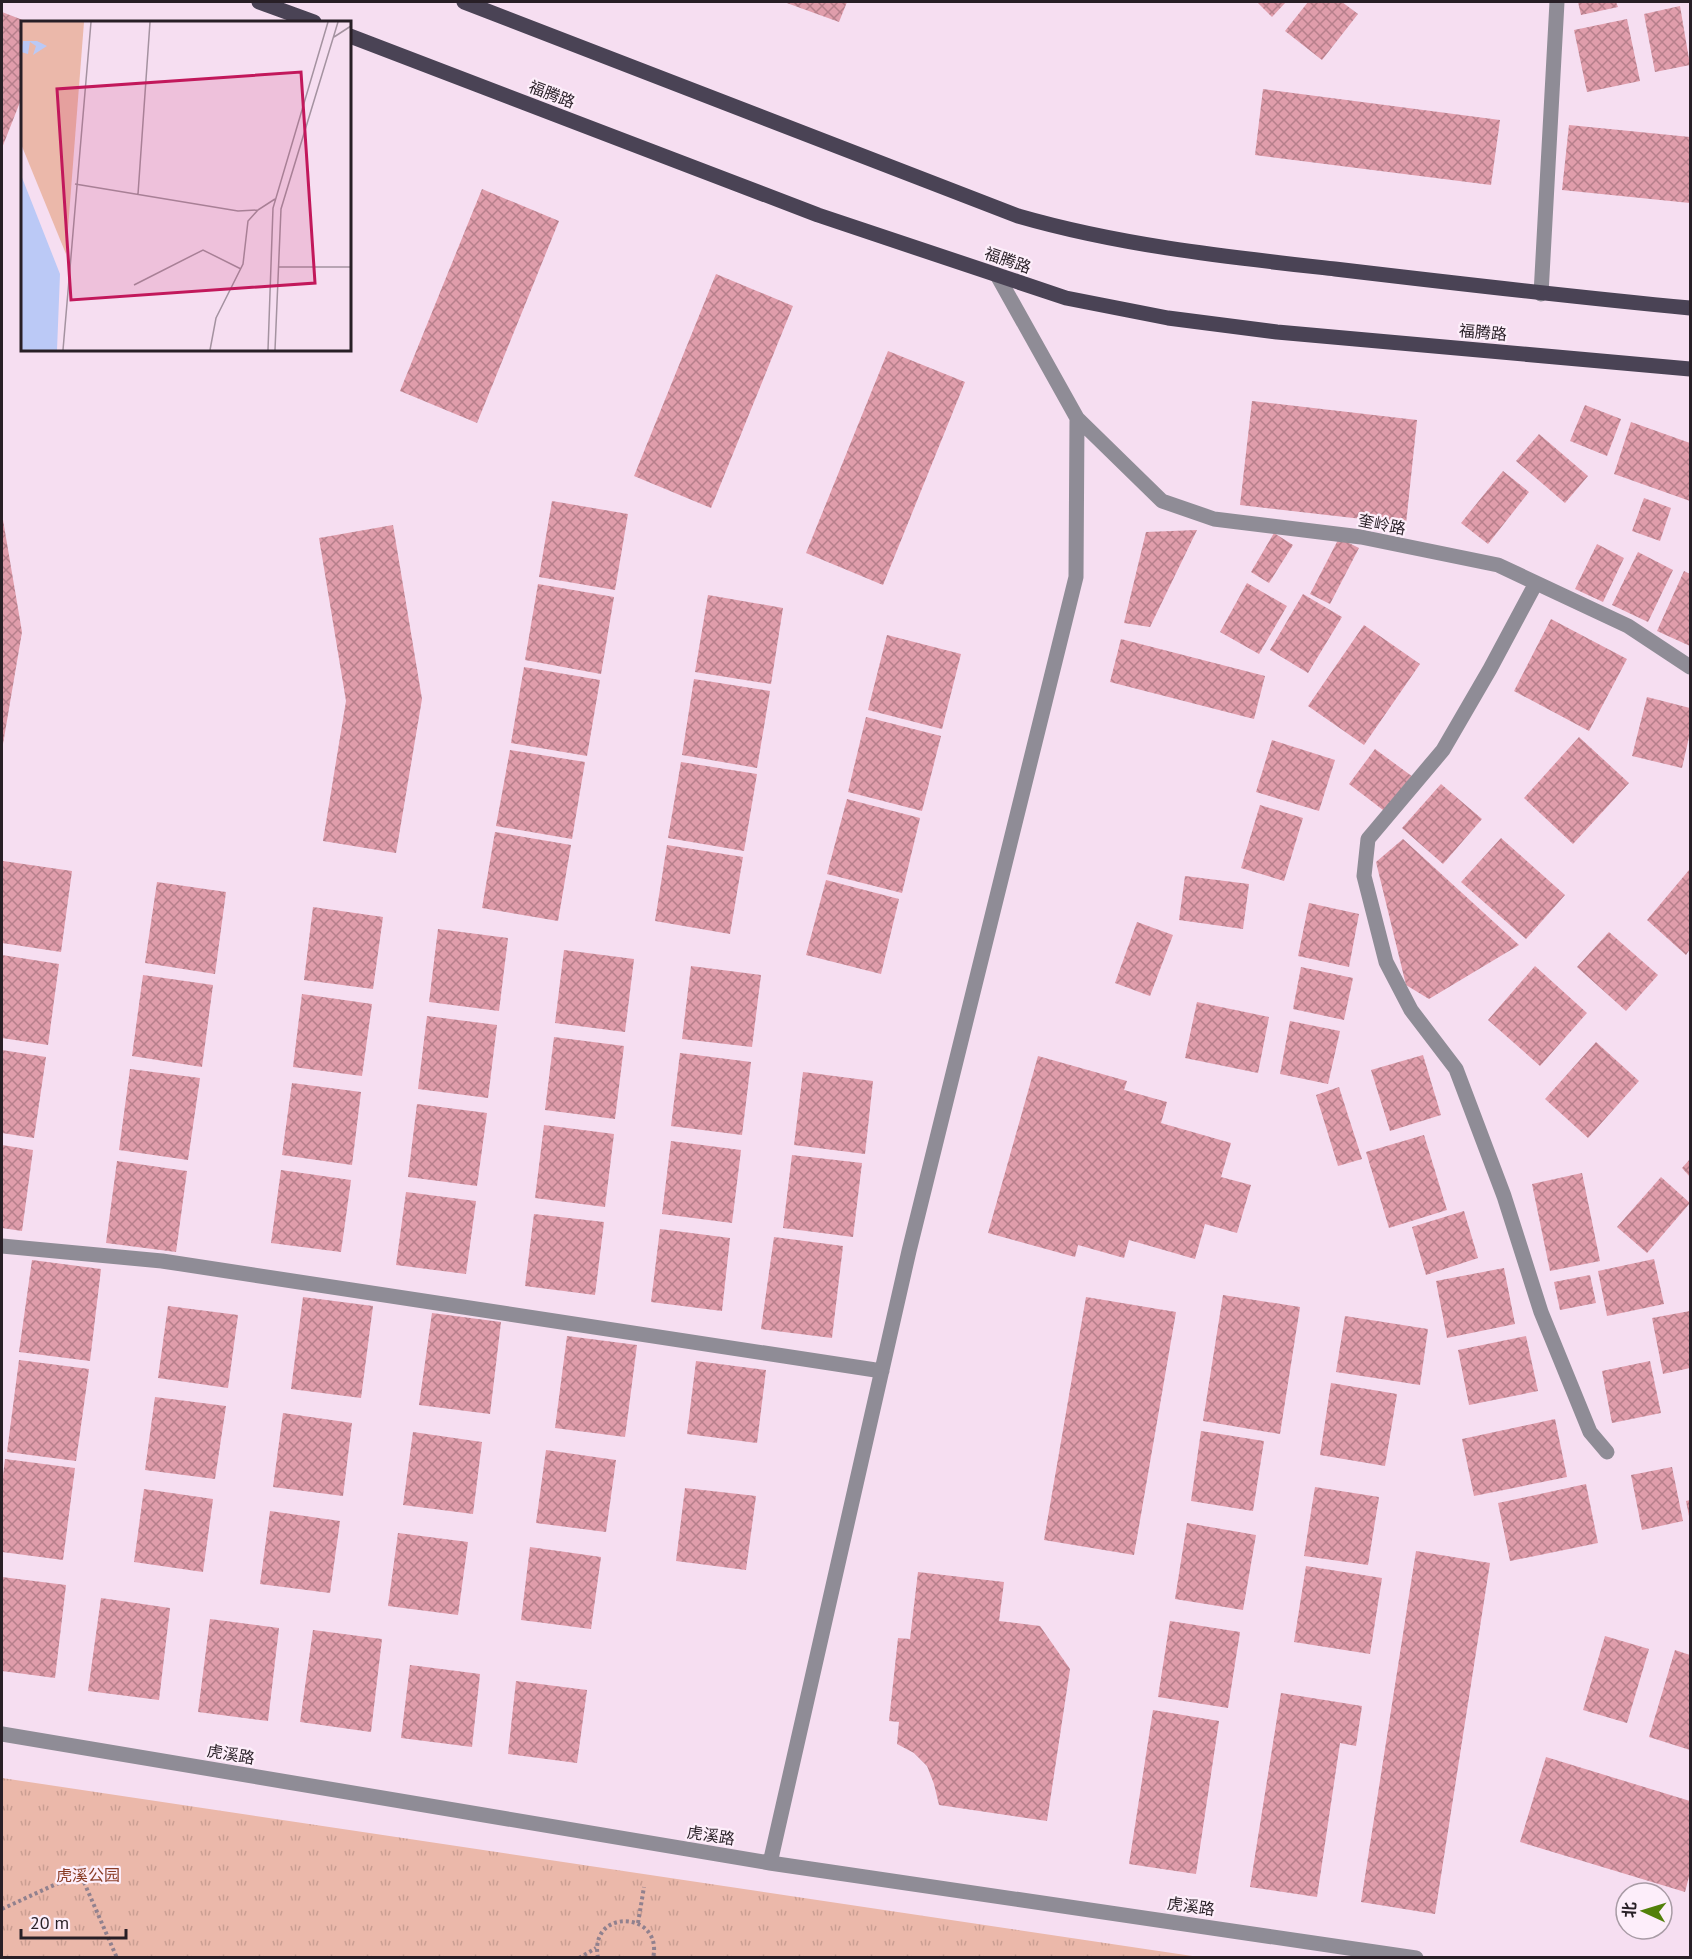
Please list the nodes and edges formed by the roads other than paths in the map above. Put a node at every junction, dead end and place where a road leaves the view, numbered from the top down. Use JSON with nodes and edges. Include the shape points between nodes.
{"nodes":[{"id":1,"x":259,"y":2,"type":"edge"},
{"id":2,"x":464,"y":2,"type":"edge"},
{"id":3,"x":1557,"y":2,"type":"edge"},
{"id":4,"x":311,"y":21,"type":"edge"},
{"id":5,"x":351,"y":36,"type":"edge"},
{"id":6,"x":997,"y":275,"type":"junction"},
{"id":7,"x":1541,"y":294,"type":"junction"},
{"id":8,"x":1690,"y":308,"type":"edge"},
{"id":9,"x":1690,"y":369,"type":"edge"},
{"id":10,"x":1077,"y":418,"type":"junction"},
{"id":11,"x":1536,"y":584,"type":"junction"},
{"id":12,"x":1690,"y":667,"type":"edge"},
{"id":13,"x":2,"y":1246,"type":"edge"},
{"id":14,"x":882,"y":1371,"type":"junction"},
{"id":15,"x":1607,"y":1452,"type":"dead end"},
{"id":16,"x":2,"y":1734,"type":"edge"},
{"id":17,"x":770,"y":1863,"type":"junction"},
{"id":18,"x":1416,"y":1958,"type":"edge"}],
"edges":[{"from":1,"to":4,"type":"main road"},
{"from":2,"to":7,"type":"main road","via":[[1018,216],[1081,234],[1186,252]]},
{"from":3,"to":7,"type":"street"},
{"from":5,"to":6,"type":"main road","name":"福腾路","via":[[818,215]]},
{"from":6,"to":9,"type":"main road","name":"福腾路","via":[[1066,298],[1168,318],[1277,332]]},
{"from":6,"to":10,"type":"street"},
{"from":7,"to":8,"type":"main road"},
{"from":10,"to":11,"type":"street","name":"奎岭路","via":[[1162,501],[1214,519],[1361,537],[1498,565]]},
{"from":10,"to":14,"type":"street","via":[[1076,577]]},
{"from":11,"to":12,"type":"street","name":"奎岭路","via":[[1628,626]]},
{"from":11,"to":15,"type":"street","via":[[1443,750],[1368,839],[1364,876],[1386,962],[1411,1010],[1456,1069],[1504,1196],[1541,1312],[1590,1432]]},
{"from":13,"to":14,"type":"street","via":[[162,1261]]},
{"from":14,"to":17,"type":"street"},
{"from":16,"to":17,"type":"street","name":"虎溪路"},
{"from":17,"to":18,"type":"street","name":"虎溪路"}]}
